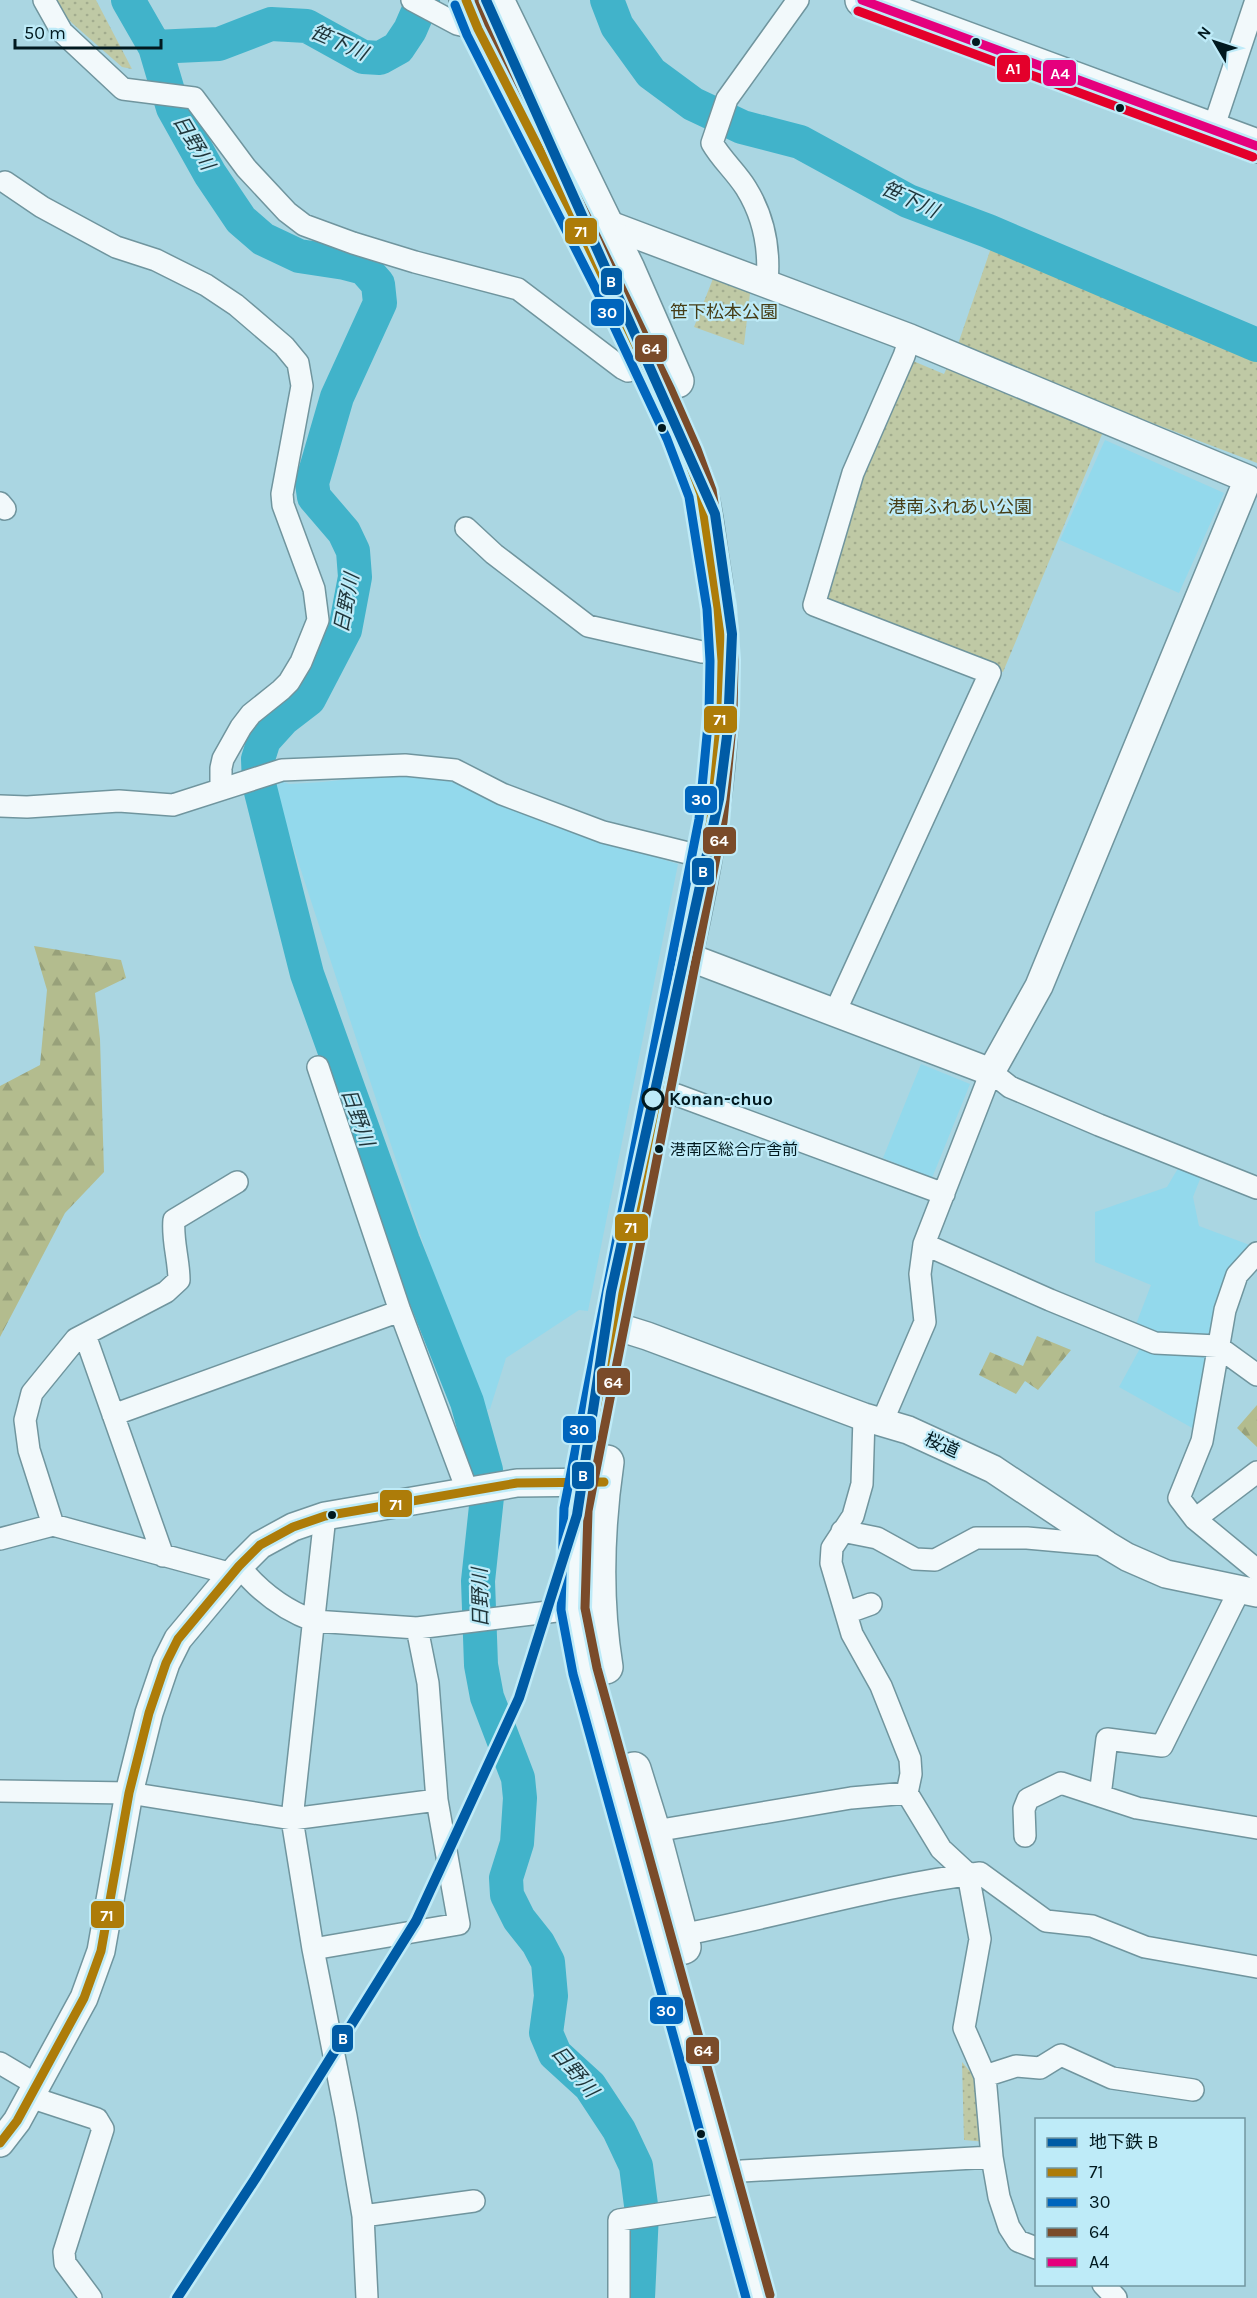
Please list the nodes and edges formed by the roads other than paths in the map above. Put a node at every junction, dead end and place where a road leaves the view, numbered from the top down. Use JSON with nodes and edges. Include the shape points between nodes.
{"nodes":[{"id":1,"x":44,"y":0,"type":"edge"},
{"id":2,"x":412,"y":0,"type":"edge"},
{"id":3,"x":497,"y":0,"type":"edge"},
{"id":4,"x":798,"y":0,"type":"edge"},
{"id":5,"x":862,"y":0,"type":"edge"},
{"id":6,"x":1256,"y":0,"type":"edge"},
{"id":7,"x":906,"y":7,"type":"edge"},
{"id":8,"x":461,"y":14,"type":"edge"},
{"id":9,"x":1213,"y":129,"type":"junction"},
{"id":10,"x":1257,"y":146,"type":"edge"},
{"id":11,"x":2,"y":180,"type":"edge"},
{"id":12,"x":571,"y":210,"type":"junction"},
{"id":13,"x":604,"y":223,"type":"junction"},
{"id":14,"x":767,"y":284,"type":"junction"},
{"id":15,"x":910,"y":338,"type":"junction"},
{"id":16,"x":643,"y":361,"type":"junction"},
{"id":17,"x":465,"y":528,"type":"dead end"},
{"id":18,"x":723,"y":653,"type":"junction"},
{"id":19,"x":226,"y":786,"type":"junction"},
{"id":20,"x":0,"y":806,"type":"edge"},
{"id":21,"x":704,"y":857,"type":"junction"},
{"id":22,"x":696,"y":960,"type":"junction"},
{"id":23,"x":835,"y":1012,"type":"junction"},
{"id":24,"x":318,"y":1067,"type":"dead end"},
{"id":25,"x":991,"y":1072,"type":"junction"},
{"id":26,"x":677,"y":1095,"type":"junction"},
{"id":27,"x":237,"y":1182,"type":"dead end"},
{"id":28,"x":1257,"y":1188,"type":"edge"},
{"id":29,"x":944,"y":1194,"type":"junction"},
{"id":30,"x":924,"y":1244,"type":"junction"},
{"id":31,"x":1257,"y":1253,"type":"edge"},
{"id":32,"x":400,"y":1311,"type":"junction"},
{"id":33,"x":620,"y":1327,"type":"junction"},
{"id":34,"x":85,"y":1335,"type":"junction"},
{"id":35,"x":1217,"y":1346,"type":"junction"},
{"id":36,"x":1257,"y":1375,"type":"edge"},
{"id":37,"x":113,"y":1415,"type":"junction"},
{"id":38,"x":873,"y":1419,"type":"junction"},
{"id":39,"x":1257,"y":1472,"type":"edge"},
{"id":40,"x":593,"y":1481,"type":"junction"},
{"id":41,"x":470,"y":1490,"type":"junction"},
{"id":42,"x":325,"y":1516,"type":"junction"},
{"id":43,"x":1195,"y":1519,"type":"junction"},
{"id":44,"x":53,"y":1525,"type":"junction"},
{"id":45,"x":842,"y":1531,"type":"junction"},
{"id":46,"x":0,"y":1539,"type":"edge"},
{"id":47,"x":1107,"y":1545,"type":"junction"},
{"id":48,"x":163,"y":1556,"type":"junction"},
{"id":49,"x":235,"y":1570,"type":"junction"},
{"id":50,"x":1251,"y":1584,"type":"edge"},
{"id":51,"x":871,"y":1604,"type":"dead end"},
{"id":52,"x":573,"y":1609,"type":"junction"},
{"id":53,"x":846,"y":1613,"type":"junction"},
{"id":54,"x":315,"y":1621,"type":"junction"},
{"id":55,"x":417,"y":1628,"type":"junction"},
{"id":56,"x":0,"y":1791,"type":"edge"},
{"id":57,"x":129,"y":1793,"type":"junction"},
{"id":58,"x":907,"y":1794,"type":"junction"},
{"id":59,"x":1100,"y":1796,"type":"junction"},
{"id":60,"x":437,"y":1800,"type":"junction"},
{"id":61,"x":292,"y":1819,"type":"junction"},
{"id":62,"x":1257,"y":1828,"type":"edge"},
{"id":63,"x":653,"y":1830,"type":"junction"},
{"id":64,"x":1025,"y":1836,"type":"dead end"},
{"id":65,"x":968,"y":1875,"type":"junction"},
{"id":66,"x":681,"y":1935,"type":"junction"},
{"id":67,"x":313,"y":1949,"type":"junction"},
{"id":68,"x":1257,"y":1967,"type":"edge"},
{"id":69,"x":0,"y":2063,"type":"edge"},
{"id":70,"x":985,"y":2076,"type":"junction"},
{"id":71,"x":1193,"y":2090,"type":"dead end"},
{"id":72,"x":34,"y":2091,"type":"junction"},
{"id":73,"x":0,"y":2143,"type":"edge"},
{"id":74,"x":992,"y":2157,"type":"junction"},
{"id":75,"x":742,"y":2171,"type":"junction"},
{"id":76,"x":474,"y":2201,"type":"dead end"},
{"id":77,"x":733,"y":2203,"type":"junction"},
{"id":78,"x":363,"y":2216,"type":"junction"},
{"id":79,"x":1009,"y":2227,"type":"junction"},
{"id":80,"x":1035,"y":2235,"type":"edge"},
{"id":81,"x":1035,"y":2248,"type":"edge"},
{"id":82,"x":1105,"y":2286,"type":"edge"},
{"id":83,"x":91,"y":2298,"type":"edge"},
{"id":84,"x":367,"y":2298,"type":"edge"},
{"id":85,"x":619,"y":2298,"type":"edge"},
{"id":86,"x":758,"y":2298,"type":"edge"},
{"id":87,"x":778,"y":2298,"type":"edge"},
{"id":88,"x":1116,"y":2298,"type":"edge"}],
"edges":[{"from":1,"to":16,"type":"street","via":[[62,32],[123,89],[194,98],[246,168],[304,225],[518,289],[622,368],[628,371]]},
{"from":2,"to":8,"type":"street"},
{"from":3,"to":13,"type":"main road"},
{"from":4,"to":14,"type":"street","via":[[727,99],[712,143],[746,187],[759,214],[769,261]]},
{"from":5,"to":7,"type":"main road"},
{"from":6,"to":9,"type":"street"},
{"from":7,"to":9,"type":"main road"},
{"from":8,"to":12,"type":"main road"},
{"from":9,"to":10,"type":"main road"},
{"from":11,"to":19,"type":"street","via":[[42,207],[116,247],[156,260],[206,285],[256,320],[298,363],[302,386],[282,494],[314,590],[318,620],[289,682],[251,714],[223,759],[220,768]]},
{"from":12,"to":13,"type":"street"},
{"from":12,"to":16,"type":"main road"},
{"from":13,"to":14,"type":"street"},
{"from":13,"to":22,"type":"main road","via":[[628,269],[708,455],[724,507],[743,619],[743,748],[733,820]]},
{"from":14,"to":15,"type":"street"},
{"from":15,"to":23,"type":"street","via":[[853,473],[814,605],[990,673]]},
{"from":15,"to":25,"type":"street","via":[[1248,479],[1039,986]]},
{"from":16,"to":18,"type":"main road","via":[[701,496],[718,591]]},
{"from":17,"to":18,"type":"street","via":[[588,626],[702,652]]},
{"from":18,"to":21,"type":"main road","via":[[720,758]]},
{"from":19,"to":20,"type":"street","via":[[173,805],[118,801]]},
{"from":19,"to":21,"type":"street","via":[[282,770],[405,765],[455,770],[502,794],[592,828]]},
{"from":21,"to":22,"type":"main road","via":[[691,936]]},
{"from":22,"to":23,"type":"street"},
{"from":22,"to":26,"type":"main road"},
{"from":22,"to":33,"type":"main road"},
{"from":23,"to":25,"type":"street"},
{"from":24,"to":32,"type":"street"},
{"from":25,"to":28,"type":"street","via":[[1010,1087]]},
{"from":25,"to":29,"type":"street"},
{"from":26,"to":29,"type":"street"},
{"from":26,"to":33,"type":"main road"},
{"from":27,"to":34,"type":"street","via":[[174,1220],[179,1280],[166,1292]]},
{"from":29,"to":30,"type":"street"},
{"from":30,"to":35,"type":"street","via":[[1155,1342]]},
{"from":30,"to":38,"type":"street","via":[[920,1274],[925,1322]]},
{"from":31,"to":35,"type":"street","via":[[1237,1275]]},
{"from":32,"to":37,"type":"street"},
{"from":32,"to":41,"type":"street"},
{"from":33,"to":38,"type":"street","name":"桜道"},
{"from":33,"to":40,"type":"main road"},
{"from":34,"to":37,"type":"street"},
{"from":34,"to":44,"type":"street","via":[[76,1339],[32,1393],[25,1420],[29,1450]]},
{"from":35,"to":36,"type":"street"},
{"from":35,"to":43,"type":"street","via":[[1202,1441],[1179,1498]]},
{"from":37,"to":48,"type":"street"},
{"from":38,"to":45,"type":"street","via":[[862,1484],[853,1516]]},
{"from":38,"to":47,"type":"street","name":"桜道","via":[[908,1430],[993,1468]]},
{"from":39,"to":43,"type":"street"},
{"from":40,"to":41,"type":"street"},
{"from":40,"to":52,"type":"main road","via":[[576,1510]]},
{"from":40,"to":63,"type":"main road","via":[[600,1509],[600,1629],[610,1692]]},
{"from":41,"to":42,"type":"street"},
{"from":42,"to":49,"type":"street","via":[[260,1545]]},
{"from":42,"to":54,"type":"street"},
{"from":43,"to":50,"type":"street"},
{"from":44,"to":46,"type":"street"},
{"from":44,"to":48,"type":"street"},
{"from":45,"to":47,"type":"street","via":[[877,1538],[915,1559],[935,1560],[976,1538]]},
{"from":45,"to":53,"type":"street","via":[[832,1548],[831,1563]]},
{"from":47,"to":50,"type":"street","name":"桜道","via":[[1166,1574]]},
{"from":48,"to":49,"type":"street"},
{"from":49,"to":54,"type":"street","via":[[272,1598]]},
{"from":49,"to":57,"type":"street","via":[[183,1633],[165,1663]]},
{"from":50,"to":59,"type":"street","via":[[1162,1746],[1107,1739]]},
{"from":51,"to":53,"type":"street"},
{"from":52,"to":55,"type":"street"},
{"from":52,"to":77,"type":"main road","via":[[585,1671]]},
{"from":53,"to":58,"type":"street","via":[[852,1634],[881,1686],[909,1759]]},
{"from":54,"to":55,"type":"street"},
{"from":54,"to":61,"type":"street"},
{"from":55,"to":60,"type":"street","via":[[428,1683]]},
{"from":56,"to":57,"type":"street"},
{"from":57,"to":61,"type":"street"},
{"from":57,"to":72,"type":"street","via":[[101,1951],[84,1998]]},
{"from":58,"to":63,"type":"street","via":[[851,1798]]},
{"from":58,"to":65,"type":"street","via":[[941,1849]]},
{"from":59,"to":62,"type":"street","via":[[1137,1809]]},
{"from":59,"to":64,"type":"street","via":[[1061,1783],[1028,1799],[1024,1809]]},
{"from":60,"to":61,"type":"street"},
{"from":60,"to":67,"type":"street","via":[[459,1924]]},
{"from":61,"to":67,"type":"street"},
{"from":63,"to":66,"type":"main road"},
{"from":65,"to":66,"type":"street","via":[[870,1892]]},
{"from":65,"to":68,"type":"street","via":[[980,1873],[1046,1921],[1092,1926],[1144,1947]]},
{"from":65,"to":70,"type":"street","via":[[980,1939],[964,2028]]},
{"from":66,"to":75,"type":"main road"},
{"from":67,"to":78,"type":"street"},
{"from":69,"to":72,"type":"street"},
{"from":70,"to":71,"type":"street","via":[[1016,2066],[1040,2068],[1061,2055],[1112,2078]]},
{"from":70,"to":74,"type":"street"},
{"from":72,"to":73,"type":"street"},
{"from":72,"to":83,"type":"street","via":[[97,2119],[103,2128],[64,2252],[65,2263]]},
{"from":74,"to":75,"type":"street"},
{"from":74,"to":79,"type":"street"},
{"from":75,"to":87,"type":"main road"},
{"from":76,"to":78,"type":"street"},
{"from":77,"to":85,"type":"street","via":[[619,2220]]},
{"from":77,"to":86,"type":"main road"},
{"from":78,"to":84,"type":"street"},
{"from":79,"to":80,"type":"street"},
{"from":79,"to":81,"type":"street","via":[[1018,2241]]},
{"from":82,"to":88,"type":"street"}]}
